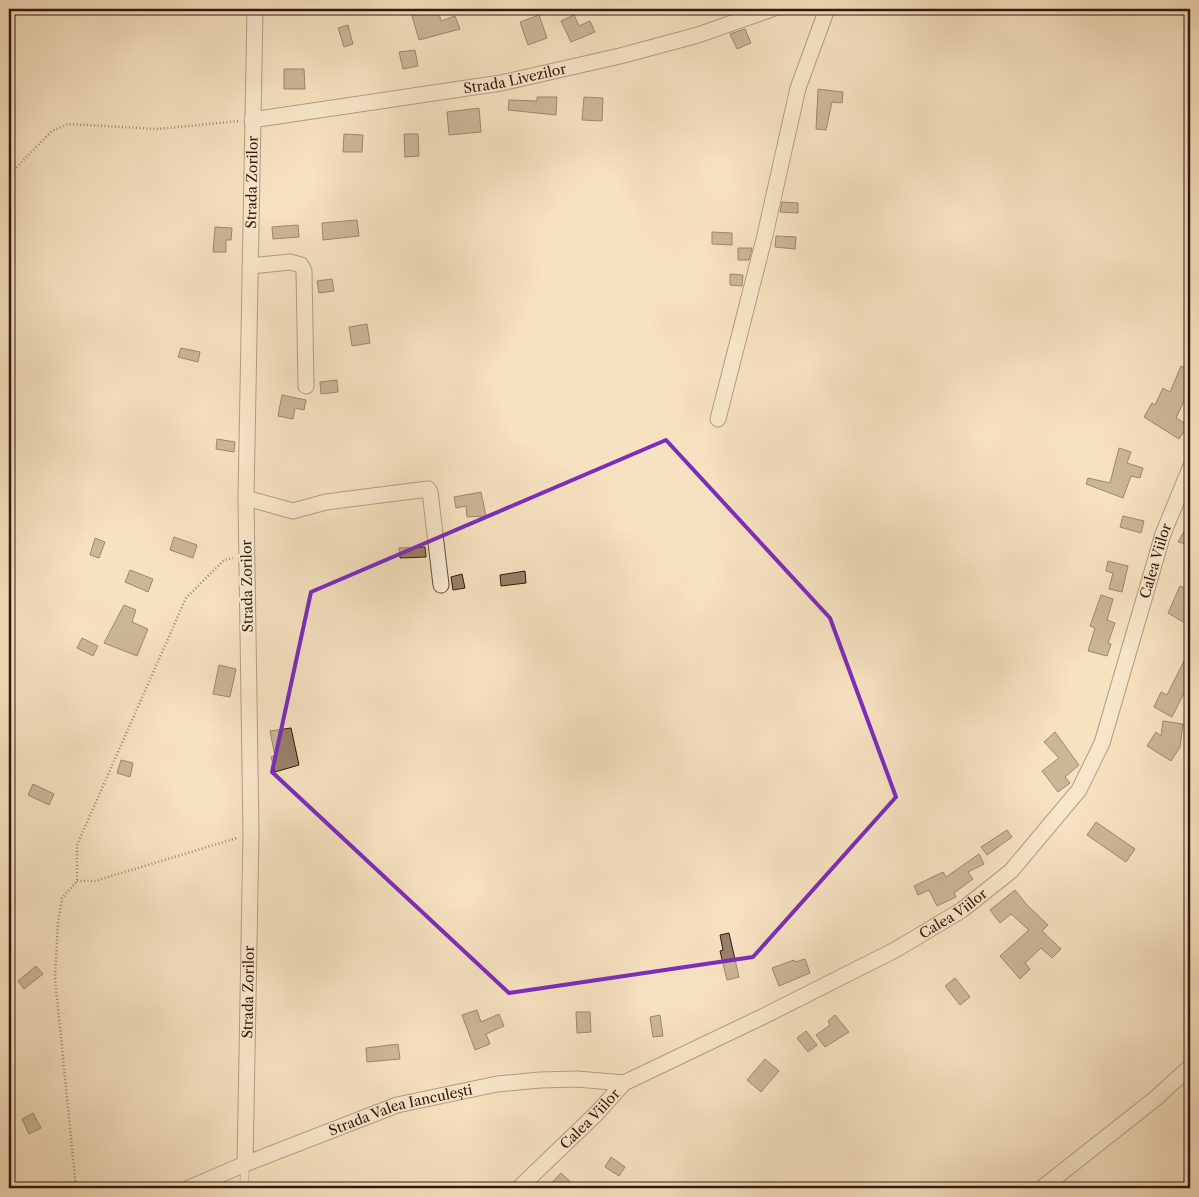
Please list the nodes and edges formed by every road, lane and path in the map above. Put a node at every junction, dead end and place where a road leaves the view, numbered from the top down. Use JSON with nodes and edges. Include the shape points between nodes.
{"nodes":[{"id":1,"x":255,"y":9,"type":"edge"},
{"id":2,"x":772,"y":9,"type":"edge"},
{"id":3,"x":827,"y":9,"type":"edge"},
{"id":4,"x":252,"y":120,"type":"junction"},
{"id":5,"x":9,"y":175,"type":"edge"},
{"id":6,"x":250,"y":266,"type":"junction"},
{"id":7,"x":306,"y":386,"type":"dead end"},
{"id":8,"x":718,"y":419,"type":"dead end"},
{"id":9,"x":1190,"y":468,"type":"edge"},
{"id":10,"x":246,"y":498,"type":"junction"},
{"id":11,"x":247,"y":558,"type":"junction"},
{"id":12,"x":442,"y":585,"type":"dead end"},
{"id":13,"x":250,"y":834,"type":"junction"},
{"id":14,"x":77,"y":881,"type":"junction"},
{"id":15,"x":1190,"y":1067,"type":"edge"},
{"id":16,"x":624,"y":1083,"type":"junction"},
{"id":17,"x":245,"y":1164,"type":"junction"},
{"id":18,"x":76,"y":1188,"type":"edge"},
{"id":19,"x":189,"y":1188,"type":"edge"},
{"id":20,"x":244,"y":1188,"type":"edge"},
{"id":21,"x":519,"y":1188,"type":"edge"},
{"id":22,"x":1042,"y":1188,"type":"edge"}],
"edges":[{"from":1,"to":4,"type":"street","name":"Strada Zorilor"},
{"from":2,"to":4,"type":"street","name":"Strada Livezilor","via":[[620,56],[501,83]]},
{"from":3,"to":8,"type":"street","via":[[798,88]]},
{"from":4,"to":5,"type":"path","via":[[158,129],[68,124],[52,131]]},
{"from":4,"to":6,"type":"street","name":"Strada Zorilor"},
{"from":6,"to":7,"type":"street","via":[[301,264],[304,271]]},
{"from":6,"to":10,"type":"street","name":"Strada Zorilor"},
{"from":9,"to":16,"type":"street","name":"Calea Viilor","via":[[1163,534],[1102,743],[1079,790],[1011,871],[962,910],[895,950]]},
{"from":10,"to":11,"type":"street","name":"Strada Zorilor"},
{"from":10,"to":12,"type":"street","via":[[293,511],[326,502],[428,488]]},
{"from":11,"to":13,"type":"street","name":"Strada Zorilor"},
{"from":11,"to":14,"type":"path","via":[[224,560],[186,598],[77,844]]},
{"from":13,"to":14,"type":"path","via":[[95,881]]},
{"from":13,"to":17,"type":"street","name":"Strada Zorilor"},
{"from":14,"to":18,"type":"path","via":[[62,898],[55,977]]},
{"from":15,"to":22,"type":"street"},
{"from":16,"to":17,"type":"street","name":"Strada Valea Ianculești","via":[[577,1079],[497,1084],[397,1105]]},
{"from":16,"to":21,"type":"street","name":"Calea Viilor"},
{"from":17,"to":19,"type":"street","name":"Strada Valea Ianculești"},
{"from":17,"to":20,"type":"lane"}]}
